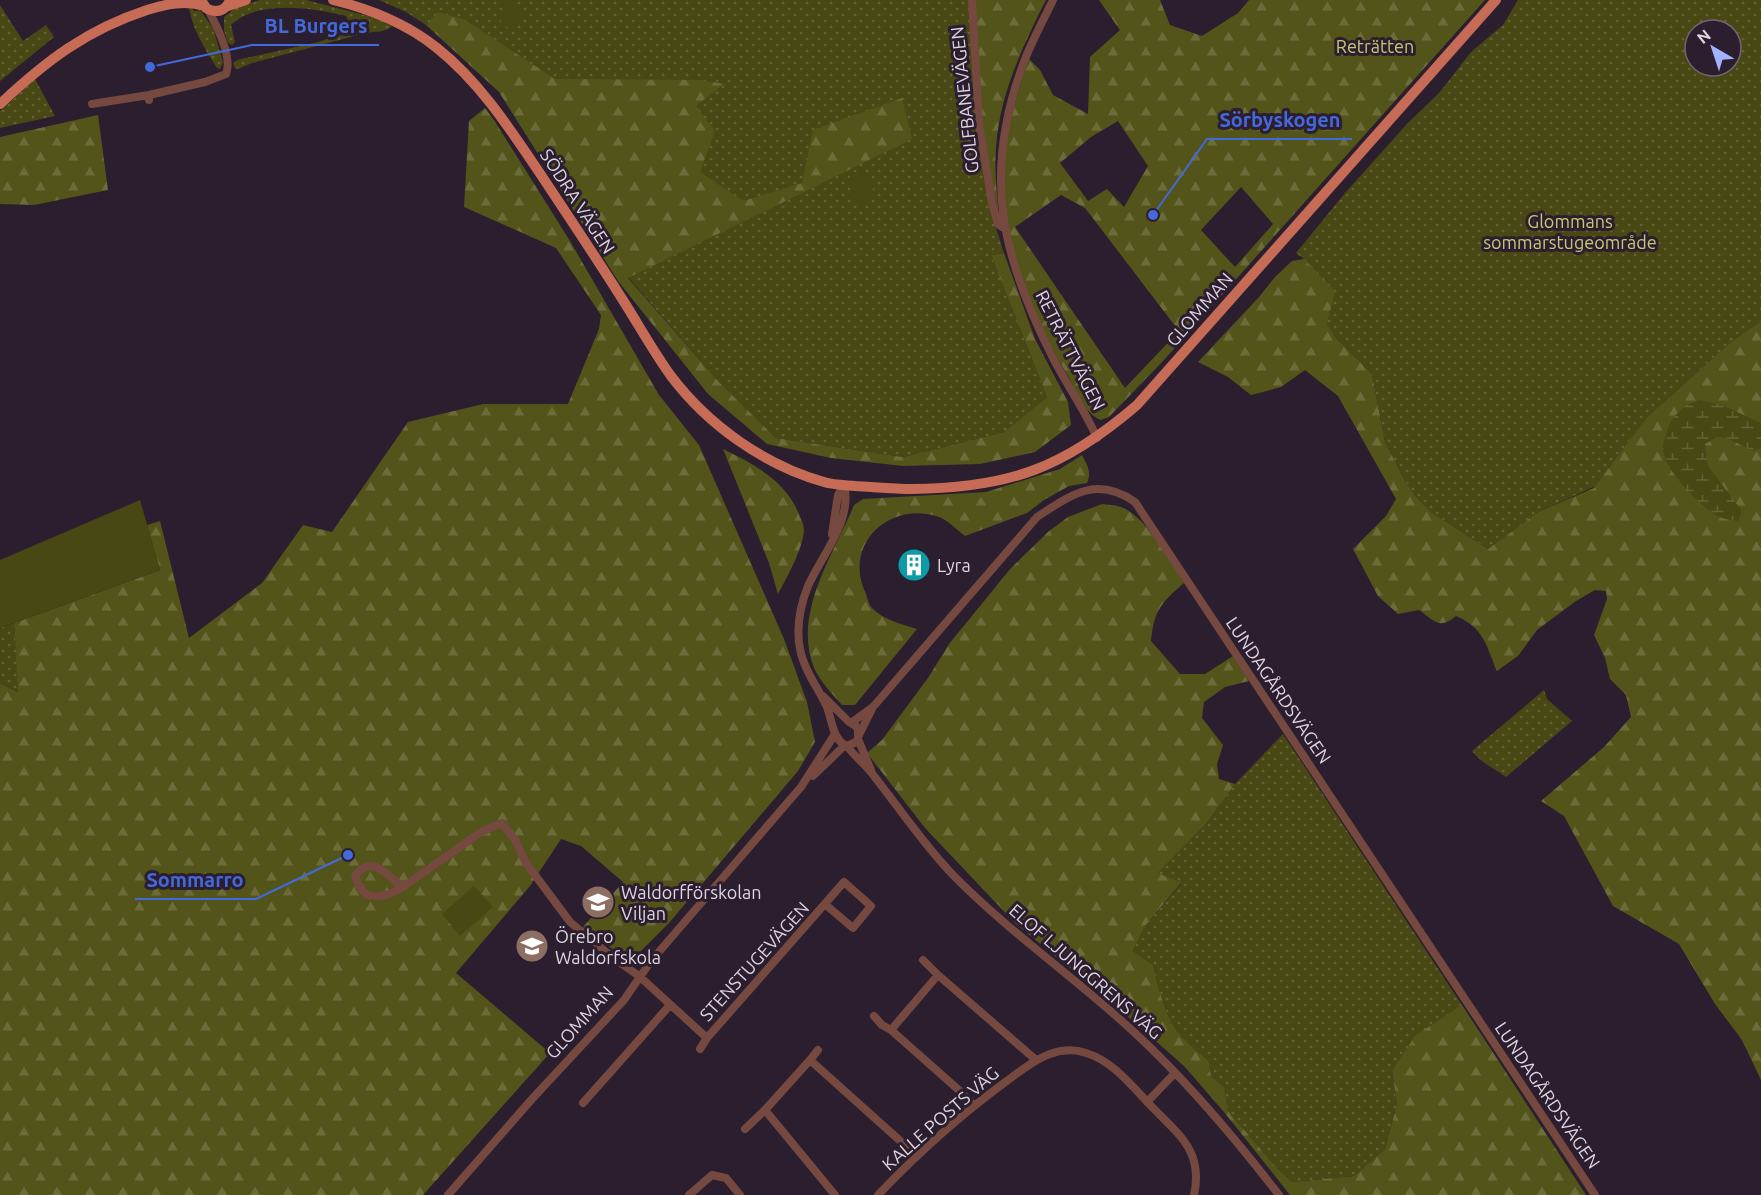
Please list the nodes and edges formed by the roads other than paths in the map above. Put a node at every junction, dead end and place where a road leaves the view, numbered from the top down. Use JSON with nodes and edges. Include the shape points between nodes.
{"nodes":[{"id":1,"x":175,"y":0,"type":"edge"},
{"id":2,"x":246,"y":0,"type":"edge"},
{"id":3,"x":333,"y":0,"type":"edge"},
{"id":4,"x":972,"y":0,"type":"edge"},
{"id":5,"x":1053,"y":0,"type":"edge"},
{"id":6,"x":1496,"y":0,"type":"edge"},
{"id":7,"x":204,"y":5,"type":"edge"},
{"id":8,"x":228,"y":5,"type":"edge"},
{"id":9,"x":162,"y":6,"type":"junction"},
{"id":10,"x":219,"y":28,"type":"junction"},
{"id":11,"x":0,"y":104,"type":"edge"},
{"id":12,"x":92,"y":104,"type":"dead end"},
{"id":13,"x":1005,"y":229,"type":"junction"},
{"id":14,"x":1097,"y":438,"type":"junction"},
{"id":15,"x":844,"y":485,"type":"junction"},
{"id":16,"x":819,"y":691,"type":"junction"},
{"id":17,"x":873,"y":706,"type":"junction"},
{"id":18,"x":850,"y":722,"type":"junction"},
{"id":19,"x":835,"y":733,"type":"junction"},
{"id":20,"x":859,"y":737,"type":"junction"},
{"id":21,"x":846,"y":745,"type":"junction"},
{"id":22,"x":872,"y":773,"type":"junction"},
{"id":23,"x":801,"y":787,"type":"junction"},
{"id":24,"x":403,"y":887,"type":"junction"},
{"id":25,"x":826,"y":905,"type":"junction"},
{"id":26,"x":923,"y":960,"type":"dead end"},
{"id":27,"x":938,"y":975,"type":"junction"},
{"id":28,"x":639,"y":976,"type":"junction"},
{"id":29,"x":670,"y":1005,"type":"junction"},
{"id":30,"x":874,"y":1016,"type":"dead end"},
{"id":31,"x":891,"y":1030,"type":"junction"},
{"id":32,"x":707,"y":1038,"type":"junction"},
{"id":33,"x":700,"y":1049,"type":"dead end"},
{"id":34,"x":818,"y":1050,"type":"dead end"},
{"id":35,"x":810,"y":1060,"type":"junction"},
{"id":36,"x":1036,"y":1060,"type":"junction"},
{"id":37,"x":1175,"y":1073,"type":"junction"},
{"id":38,"x":1147,"y":1102,"type":"junction"},
{"id":39,"x":583,"y":1103,"type":"dead end"},
{"id":40,"x":974,"y":1106,"type":"junction"},
{"id":41,"x":765,"y":1110,"type":"junction"},
{"id":42,"x":745,"y":1130,"type":"dead end"},
{"id":43,"x":916,"y":1155,"type":"junction"},
{"id":44,"x":448,"y":1195,"type":"edge"},
{"id":45,"x":689,"y":1195,"type":"edge"},
{"id":46,"x":740,"y":1195,"type":"edge"},
{"id":47,"x":835,"y":1195,"type":"edge"},
{"id":48,"x":878,"y":1195,"type":"edge"},
{"id":49,"x":1194,"y":1195,"type":"edge"},
{"id":50,"x":1280,"y":1195,"type":"edge"},
{"id":51,"x":1595,"y":1195,"type":"edge"}],
"edges":[{"from":1,"to":9,"type":"main road"},
{"from":2,"to":8,"type":"main road"},
{"from":3,"to":15,"type":"main road","name":"SÖDRA VÄGEN","via":[[375,12],[418,34],[438,48],[489,100],[672,376],[707,416],[765,456],[834,478]]},
{"from":4,"to":13,"type":"street","name":"GOLFBANEVÄGEN","via":[[979,124],[992,203],[998,224]]},
{"from":5,"to":13,"type":"street","name":"RETRÄTTVÄGEN","via":[[1021,68],[1006,121],[1001,181]]},
{"from":6,"to":14,"type":"main road","name":"GLOMMAN","via":[[1137,405]]},
{"from":7,"to":8,"type":"main road","via":[[214,11]]},
{"from":7,"to":9,"type":"main road","via":[[189,1]]},
{"from":7,"to":10,"type":"street"},
{"from":8,"to":10,"type":"street"},
{"from":9,"to":11,"type":"main road","via":[[117,21],[71,45]]},
{"from":10,"to":12,"type":"street","via":[[229,67],[226,74],[149,98]]},
{"from":13,"to":14,"type":"street","name":"RETRÄTTVÄGEN","via":[[1038,327]]},
{"from":14,"to":15,"type":"main road","name":"GLOMMAN","via":[[1048,466],[976,486],[901,489]]},
{"from":15,"to":16,"type":"street","via":[[847,497],[843,518],[809,586],[798,629],[804,665]]},
{"from":16,"to":18,"type":"street"},
{"from":16,"to":19,"type":"street"},
{"from":17,"to":18,"type":"street","name":"LUNDAGÅRDSVÄGEN"},
{"from":17,"to":20,"type":"street","name":"LUNDAGÅRDSVÄGEN"},
{"from":17,"to":51,"type":"street","name":"LUNDAGÅRDSVÄGEN","via":[[1037,517],[1064,500],[1096,488],[1123,494],[1135,502]]},
{"from":18,"to":19,"type":"street","via":[[840,724]]},
{"from":18,"to":20,"type":"street","via":[[856,726]]},
{"from":19,"to":21,"type":"street","via":[[838,742]]},
{"from":19,"to":23,"type":"street","name":"GLOMMAN"},
{"from":20,"to":21,"type":"street"},
{"from":20,"to":22,"type":"street","name":"ELOF LJUNGGRENS VÄG"},
{"from":21,"to":22,"type":"street","name":"ELOF LJUNGGRENS VÄG"},
{"from":21,"to":23,"type":"street","name":"GLOMMAN"},
{"from":22,"to":37,"type":"street","name":"ELOF LJUNGGRENS VÄG","via":[[952,874],[1135,1033]]},
{"from":23,"to":28,"type":"street","name":"GLOMMAN"},
{"from":24,"to":24,"type":"street","via":[[376,866],[367,866],[355,876],[369,895],[377,897],[389,896]]},
{"from":24,"to":28,"type":"street","name":"STENSTUGEVÄGEN","via":[[481,832],[502,823],[570,922]]},
{"from":25,"to":25,"type":"street","name":"STENSTUGEVÄGEN","via":[[844,882],[871,906],[854,928]]},
{"from":25,"to":32,"type":"street","name":"STENSTUGEVÄGEN"},
{"from":26,"to":27,"type":"street"},
{"from":27,"to":31,"type":"street"},
{"from":27,"to":36,"type":"street"},
{"from":28,"to":29,"type":"street","name":"STENSTUGEVÄGEN"},
{"from":28,"to":44,"type":"street","name":"GLOMMAN","via":[[624,1000]]},
{"from":29,"to":32,"type":"street","name":"STENSTUGEVÄGEN"},
{"from":29,"to":39,"type":"street"},
{"from":30,"to":31,"type":"street"},
{"from":31,"to":40,"type":"street"},
{"from":32,"to":33,"type":"street","name":"STENSTUGEVÄGEN"},
{"from":34,"to":35,"type":"street"},
{"from":35,"to":41,"type":"street"},
{"from":35,"to":43,"type":"street"},
{"from":36,"to":38,"type":"street","name":"KALLE POSTS VÄG","via":[[1062,1051],[1088,1053],[1111,1066]]},
{"from":36,"to":40,"type":"street","name":"KALLE POSTS VÄG"},
{"from":37,"to":38,"type":"street"},
{"from":37,"to":50,"type":"street","name":"ELOF LJUNGGRENS VÄG"},
{"from":38,"to":49,"type":"street","name":"KALLE POSTS VÄG","via":[[1190,1149],[1196,1162]]},
{"from":40,"to":43,"type":"street","name":"KALLE POSTS VÄG"},
{"from":41,"to":42,"type":"street"},
{"from":41,"to":47,"type":"street"},
{"from":43,"to":48,"type":"street","name":"KALLE POSTS VÄG"},
{"from":45,"to":46,"type":"street","via":[[712,1175],[726,1178]]}]}
